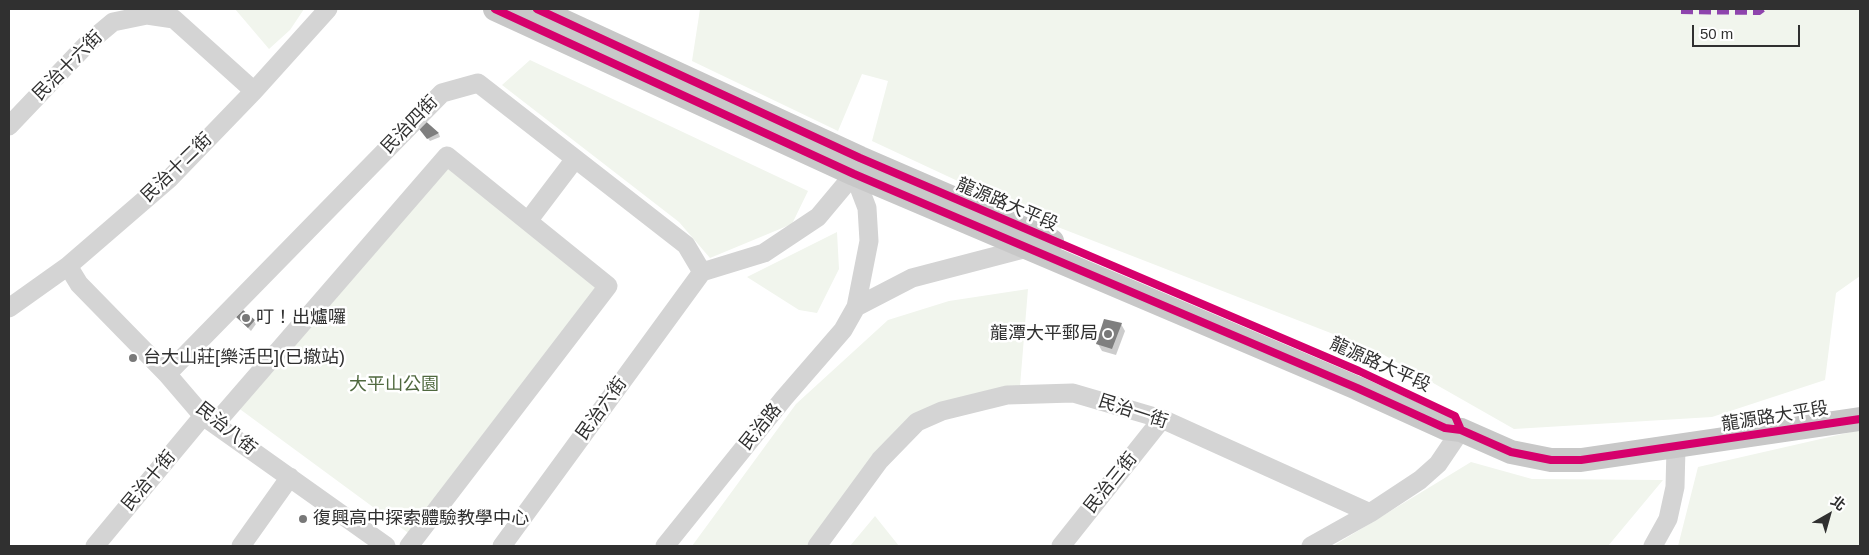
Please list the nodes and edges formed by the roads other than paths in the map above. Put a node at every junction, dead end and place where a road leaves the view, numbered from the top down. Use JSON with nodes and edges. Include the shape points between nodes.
{"nodes":[{"id":1,"x":328,"y":9,"type":"edge"},
{"id":2,"x":495,"y":9,"type":"edge"},
{"id":3,"x":537,"y":9,"type":"edge"},
{"id":4,"x":254,"y":92,"type":"junction"},
{"id":5,"x":9,"y":126,"type":"edge"},
{"id":6,"x":575,"y":159,"type":"junction"},
{"id":7,"x":857,"y":166,"type":"junction"},
{"id":8,"x":528,"y":221,"type":"junction"},
{"id":9,"x":1031,"y":241,"type":"junction"},
{"id":10,"x":68,"y":266,"type":"junction"},
{"id":11,"x":702,"y":272,"type":"junction"},
{"id":12,"x":856,"y":307,"type":"junction"},
{"id":13,"x":9,"y":308,"type":"edge"},
{"id":14,"x":167,"y":374,"type":"junction"},
{"id":15,"x":1162,"y":419,"type":"junction"},
{"id":16,"x":1860,"y":419,"type":"edge"},
{"id":17,"x":209,"y":420,"type":"junction"},
{"id":18,"x":1461,"y":430,"type":"junction"},
{"id":19,"x":1676,"y":448,"type":"junction"},
{"id":20,"x":290,"y":478,"type":"junction"},
{"id":21,"x":1370,"y":513,"type":"junction"},
{"id":22,"x":95,"y":546,"type":"edge"},
{"id":23,"x":240,"y":546,"type":"edge"},
{"id":24,"x":386,"y":546,"type":"edge"},
{"id":25,"x":409,"y":546,"type":"edge"},
{"id":26,"x":502,"y":546,"type":"edge"},
{"id":27,"x":665,"y":546,"type":"edge"},
{"id":28,"x":817,"y":546,"type":"edge"},
{"id":29,"x":1061,"y":546,"type":"edge"},
{"id":30,"x":1311,"y":546,"type":"edge"},
{"id":31,"x":1653,"y":546,"type":"edge"}],
"edges":[{"from":1,"to":4,"type":"street","name":"民治十二街"},
{"from":2,"to":7,"type":"main road","name":"龍源路大平段"},
{"from":3,"to":7,"type":"main road","name":"龍源路大平段"},
{"from":4,"to":5,"type":"street","name":"民治十六街","via":[[174,19],[147,15],[113,22],[88,43]]},
{"from":4,"to":10,"type":"street","name":"民治十二街","via":[[170,178]]},
{"from":6,"to":8,"type":"street"},
{"from":6,"to":11,"type":"street","name":"民治四街","via":[[686,245]]},
{"from":6,"to":14,"type":"street","name":"民治四街","via":[[478,83],[442,93]]},
{"from":7,"to":9,"type":"main road","name":"龍源路大平段"},
{"from":7,"to":11,"type":"street","via":[[818,217],[764,253]]},
{"from":7,"to":12,"type":"street","name":"民治路","via":[[867,208],[870,241]]},
{"from":8,"to":17,"type":"street","name":"民治十街","via":[[447,156]]},
{"from":8,"to":25,"type":"street","via":[[608,286]]},
{"from":9,"to":12,"type":"street","via":[[912,278]]},
{"from":9,"to":18,"type":"main road","name":"龍源路大平段","via":[[1359,371],[1455,416]]},
{"from":10,"to":13,"type":"street","name":"民治十二街"},
{"from":10,"to":14,"type":"street","name":"民治八街","via":[[79,284]]},
{"from":11,"to":26,"type":"street","name":"民治六街"},
{"from":12,"to":27,"type":"street","name":"民治路","via":[[843,330]]},
{"from":14,"to":17,"type":"street","name":"民治八街"},
{"from":15,"to":21,"type":"street","name":"民治一街"},
{"from":15,"to":28,"type":"street","name":"民治一街","via":[[1073,393],[1007,395],[942,411],[917,422],[880,460]]},
{"from":15,"to":29,"type":"street","name":"民治三街"},
{"from":16,"to":19,"type":"main road","name":"龍源路大平段"},
{"from":17,"to":20,"type":"street","name":"民治八街"},
{"from":17,"to":22,"type":"street","name":"民治十街"},
{"from":18,"to":19,"type":"main road","name":"龍源路大平段","via":[[1511,452],[1551,460],[1581,460]]},
{"from":18,"to":21,"type":"street","via":[[1438,464]]},
{"from":19,"to":31,"type":"street","via":[[1675,487],[1668,519]]},
{"from":20,"to":23,"type":"street"},
{"from":20,"to":24,"type":"street","name":"民治八街"},
{"from":21,"to":30,"type":"street"}]}
